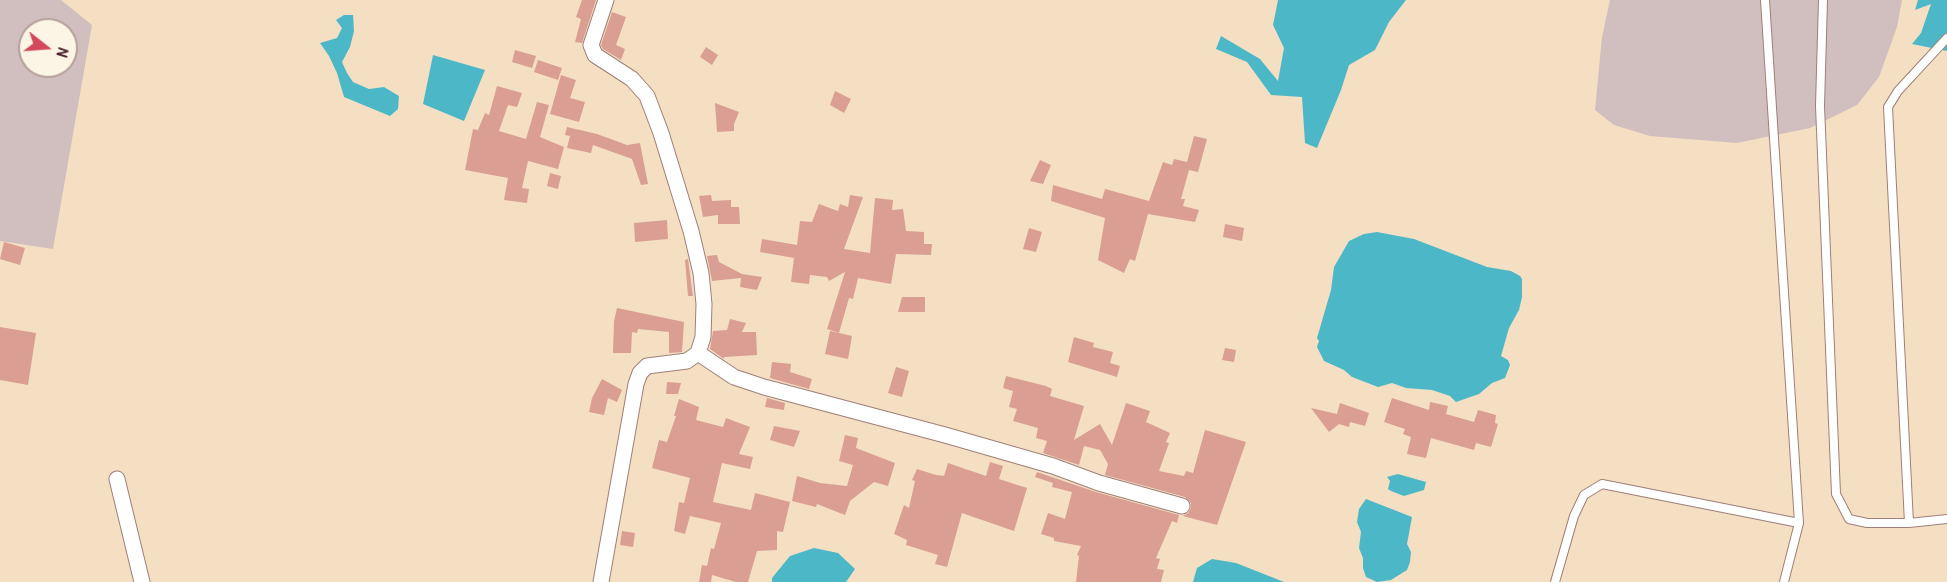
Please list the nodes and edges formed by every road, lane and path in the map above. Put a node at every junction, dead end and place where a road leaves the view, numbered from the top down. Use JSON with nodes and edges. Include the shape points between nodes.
{"nodes":[{"id":1,"x":606,"y":0,"type":"edge"},
{"id":2,"x":1765,"y":0,"type":"edge"},
{"id":3,"x":1823,"y":0,"type":"edge"},
{"id":4,"x":1947,"y":38,"type":"edge"},
{"id":5,"x":698,"y":353,"type":"junction"},
{"id":6,"x":117,"y":478,"type":"dead end"},
{"id":7,"x":1182,"y":506,"type":"dead end"},
{"id":8,"x":1947,"y":519,"type":"edge"},
{"id":9,"x":1799,"y":523,"type":"junction"},
{"id":10,"x":1909,"y":523,"type":"junction"},
{"id":11,"x":142,"y":582,"type":"edge"},
{"id":12,"x":601,"y":582,"type":"edge"},
{"id":13,"x":1555,"y":582,"type":"edge"},
{"id":14,"x":1784,"y":582,"type":"edge"}],
"edges":[{"from":1,"to":5,"type":"street","via":[[591,45],[595,55],[632,80],[647,96],[661,133],[701,273],[704,315]]},
{"from":2,"to":9,"type":"lane"},
{"from":3,"to":10,"type":"lane","via":[[1820,105],[1836,494],[1849,519]]},
{"from":4,"to":10,"type":"lane","via":[[1887,107]]},
{"from":5,"to":7,"type":"street","via":[[734,377],[754,384],[945,435]]},
{"from":5,"to":12,"type":"street","via":[[687,360],[647,366],[640,373]]},
{"from":6,"to":11,"type":"street"},
{"from":8,"to":10,"type":"lane"},
{"from":9,"to":13,"type":"lane","via":[[1602,484],[1584,495]]},
{"from":9,"to":14,"type":"lane"}]}
